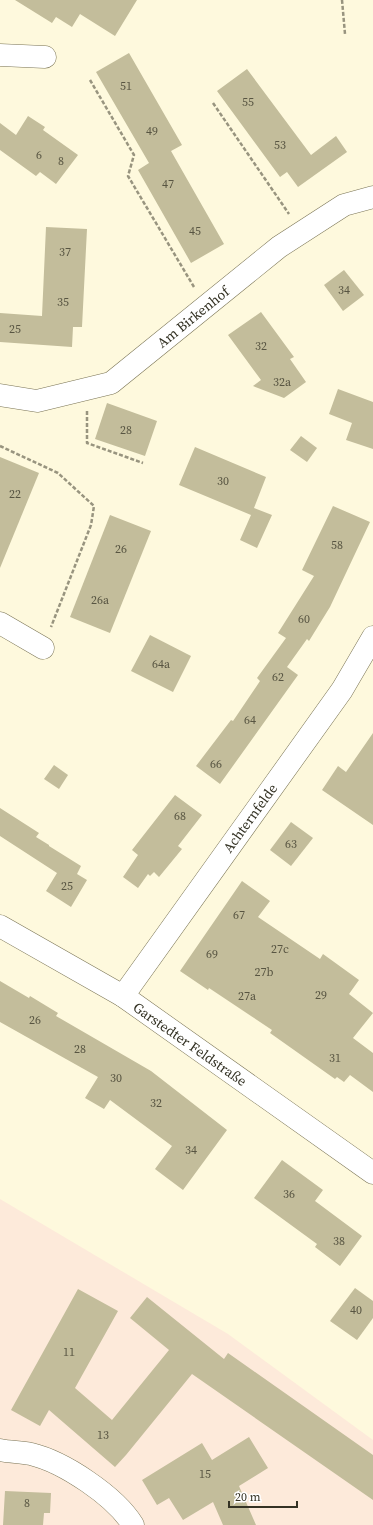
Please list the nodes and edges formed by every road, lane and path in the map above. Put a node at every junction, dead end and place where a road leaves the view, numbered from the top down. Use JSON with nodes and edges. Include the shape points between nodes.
{"nodes":[{"id":1,"x":342,"y":0,"type":"edge"},
{"id":2,"x":345,"y":34,"type":"dead end"},
{"id":3,"x":0,"y":55,"type":"edge"},
{"id":4,"x":45,"y":57,"type":"dead end"},
{"id":5,"x":90,"y":80,"type":"dead end"},
{"id":6,"x":213,"y":103,"type":"dead end"},
{"id":7,"x":373,"y":198,"type":"edge"},
{"id":8,"x":302,"y":232,"type":"junction"},
{"id":9,"x":206,"y":306,"type":"junction"},
{"id":10,"x":87,"y":389,"type":"junction"},
{"id":11,"x":0,"y":396,"type":"edge"},
{"id":12,"x":0,"y":446,"type":"edge"},
{"id":13,"x":142,"y":463,"type":"dead end"},
{"id":14,"x":0,"y":623,"type":"edge"},
{"id":15,"x":373,"y":637,"type":"edge"},
{"id":16,"x":43,"y":648,"type":"joint"},
{"id":17,"x":0,"y":926,"type":"edge"},
{"id":18,"x":123,"y":996,"type":"junction"},
{"id":19,"x":373,"y":1173,"type":"edge"},
{"id":20,"x":0,"y":1450,"type":"edge"},
{"id":21,"x":133,"y":1525,"type":"edge"}],
"edges":[{"from":1,"to":2,"type":"path"},
{"from":3,"to":4,"type":"street"},
{"from":5,"to":9,"type":"path","via":[[134,155],[128,176]]},
{"from":6,"to":8,"type":"path"},
{"from":7,"to":8,"type":"street","name":"Am Birkenhof","via":[[344,205]]},
{"from":8,"to":9,"type":"street","name":"Am Birkenhof","via":[[279,247]]},
{"from":9,"to":10,"type":"street","name":"Am Birkenhof","via":[[111,383]]},
{"from":10,"to":11,"type":"street","name":"Am Birkenhof","via":[[37,401]]},
{"from":10,"to":13,"type":"path","via":[[87,443]]},
{"from":12,"to":16,"type":"path","via":[[58,473],[94,506],[91,525]]},
{"from":14,"to":16,"type":"street"},
{"from":15,"to":18,"type":"street","name":"Achternfelde","via":[[342,690]]},
{"from":17,"to":18,"type":"street","name":"Garstedter Feldstraße"},
{"from":18,"to":19,"type":"street","name":"Garstedter Feldstraße"},
{"from":20,"to":21,"type":"street","via":[[32,1454],[86,1480],[111,1500]]}]}
